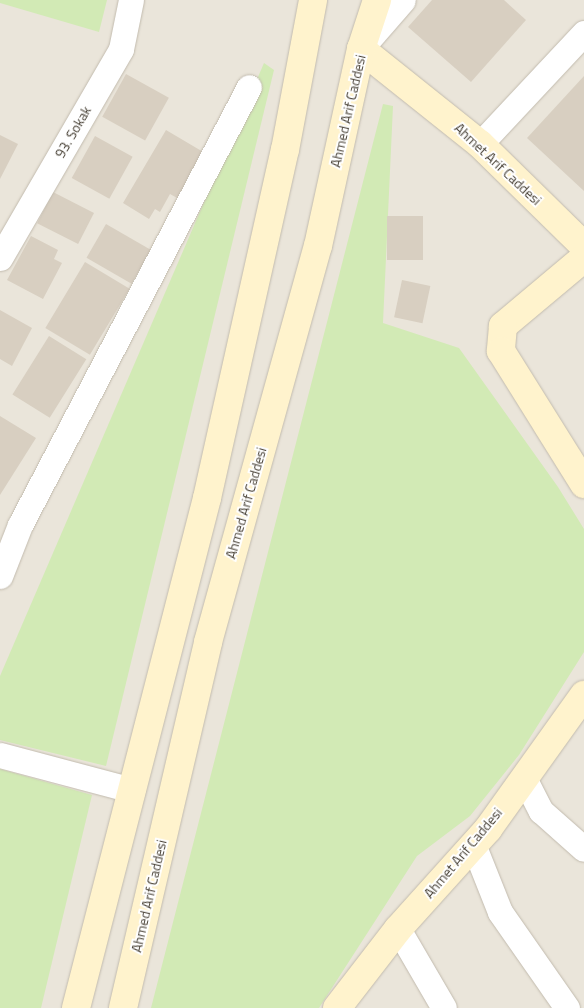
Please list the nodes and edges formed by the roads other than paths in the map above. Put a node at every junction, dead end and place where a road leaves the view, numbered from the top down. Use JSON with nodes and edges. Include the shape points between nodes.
{"nodes":[{"id":1,"x":131,"y":0,"type":"edge"},
{"id":2,"x":313,"y":0,"type":"edge"},
{"id":3,"x":377,"y":0,"type":"edge"},
{"id":4,"x":403,"y":0,"type":"edge"},
{"id":5,"x":584,"y":33,"type":"edge"},
{"id":6,"x":361,"y":49,"type":"junction"},
{"id":7,"x":249,"y":87,"type":"dead end"},
{"id":8,"x":480,"y":144,"type":"junction"},
{"id":9,"x":584,"y":246,"type":"edge"},
{"id":10,"x":0,"y":258,"type":"edge"},
{"id":11,"x":584,"y":258,"type":"edge"},
{"id":12,"x":584,"y":484,"type":"edge"},
{"id":13,"x":0,"y":576,"type":"edge"},
{"id":14,"x":584,"y":695,"type":"edge"},
{"id":15,"x":0,"y":755,"type":"edge"},
{"id":16,"x":524,"y":778,"type":"junction"},
{"id":17,"x":132,"y":790,"type":"junction"},
{"id":18,"x":473,"y":844,"type":"junction"},
{"id":19,"x":584,"y":849,"type":"edge"},
{"id":20,"x":398,"y":929,"type":"junction"},
{"id":21,"x":76,"y":1008,"type":"edge"},
{"id":22,"x":123,"y":1008,"type":"edge"},
{"id":23,"x":337,"y":1008,"type":"edge"},
{"id":24,"x":444,"y":1008,"type":"edge"},
{"id":25,"x":567,"y":1008,"type":"edge"}],
"edges":[{"from":1,"to":10,"type":"street","name":"93. Sokak","via":[[121,49]]},
{"from":2,"to":17,"type":"street","via":[[285,150],[207,498]]},
{"from":3,"to":6,"type":"street","name":"Ahmed Arif Caddesi"},
{"from":4,"to":6,"type":"street"},
{"from":5,"to":8,"type":"street"},
{"from":6,"to":8,"type":"street","name":"Ahmet Arif Caddesi"},
{"from":6,"to":22,"type":"street","name":"Ahmed Arif Caddesi","via":[[318,246],[208,642]]},
{"from":7,"to":13,"type":"street","via":[[20,525]]},
{"from":8,"to":9,"type":"street","name":"Ahmet Arif Caddesi"},
{"from":11,"to":12,"type":"street","via":[[503,326],[500,351]]},
{"from":14,"to":16,"type":"street","name":"Ahmet Arif Caddesi"},
{"from":15,"to":17,"type":"street"},
{"from":16,"to":18,"type":"street","name":"Ahmet Arif Caddesi"},
{"from":16,"to":19,"type":"street","via":[[541,812]]},
{"from":17,"to":21,"type":"street"},
{"from":18,"to":20,"type":"street","name":"Ahmet Arif Caddesi"},
{"from":18,"to":25,"type":"street","via":[[500,912]]},
{"from":20,"to":23,"type":"street","name":"Ahmet Arif Caddesi"},
{"from":20,"to":24,"type":"street"}]}
